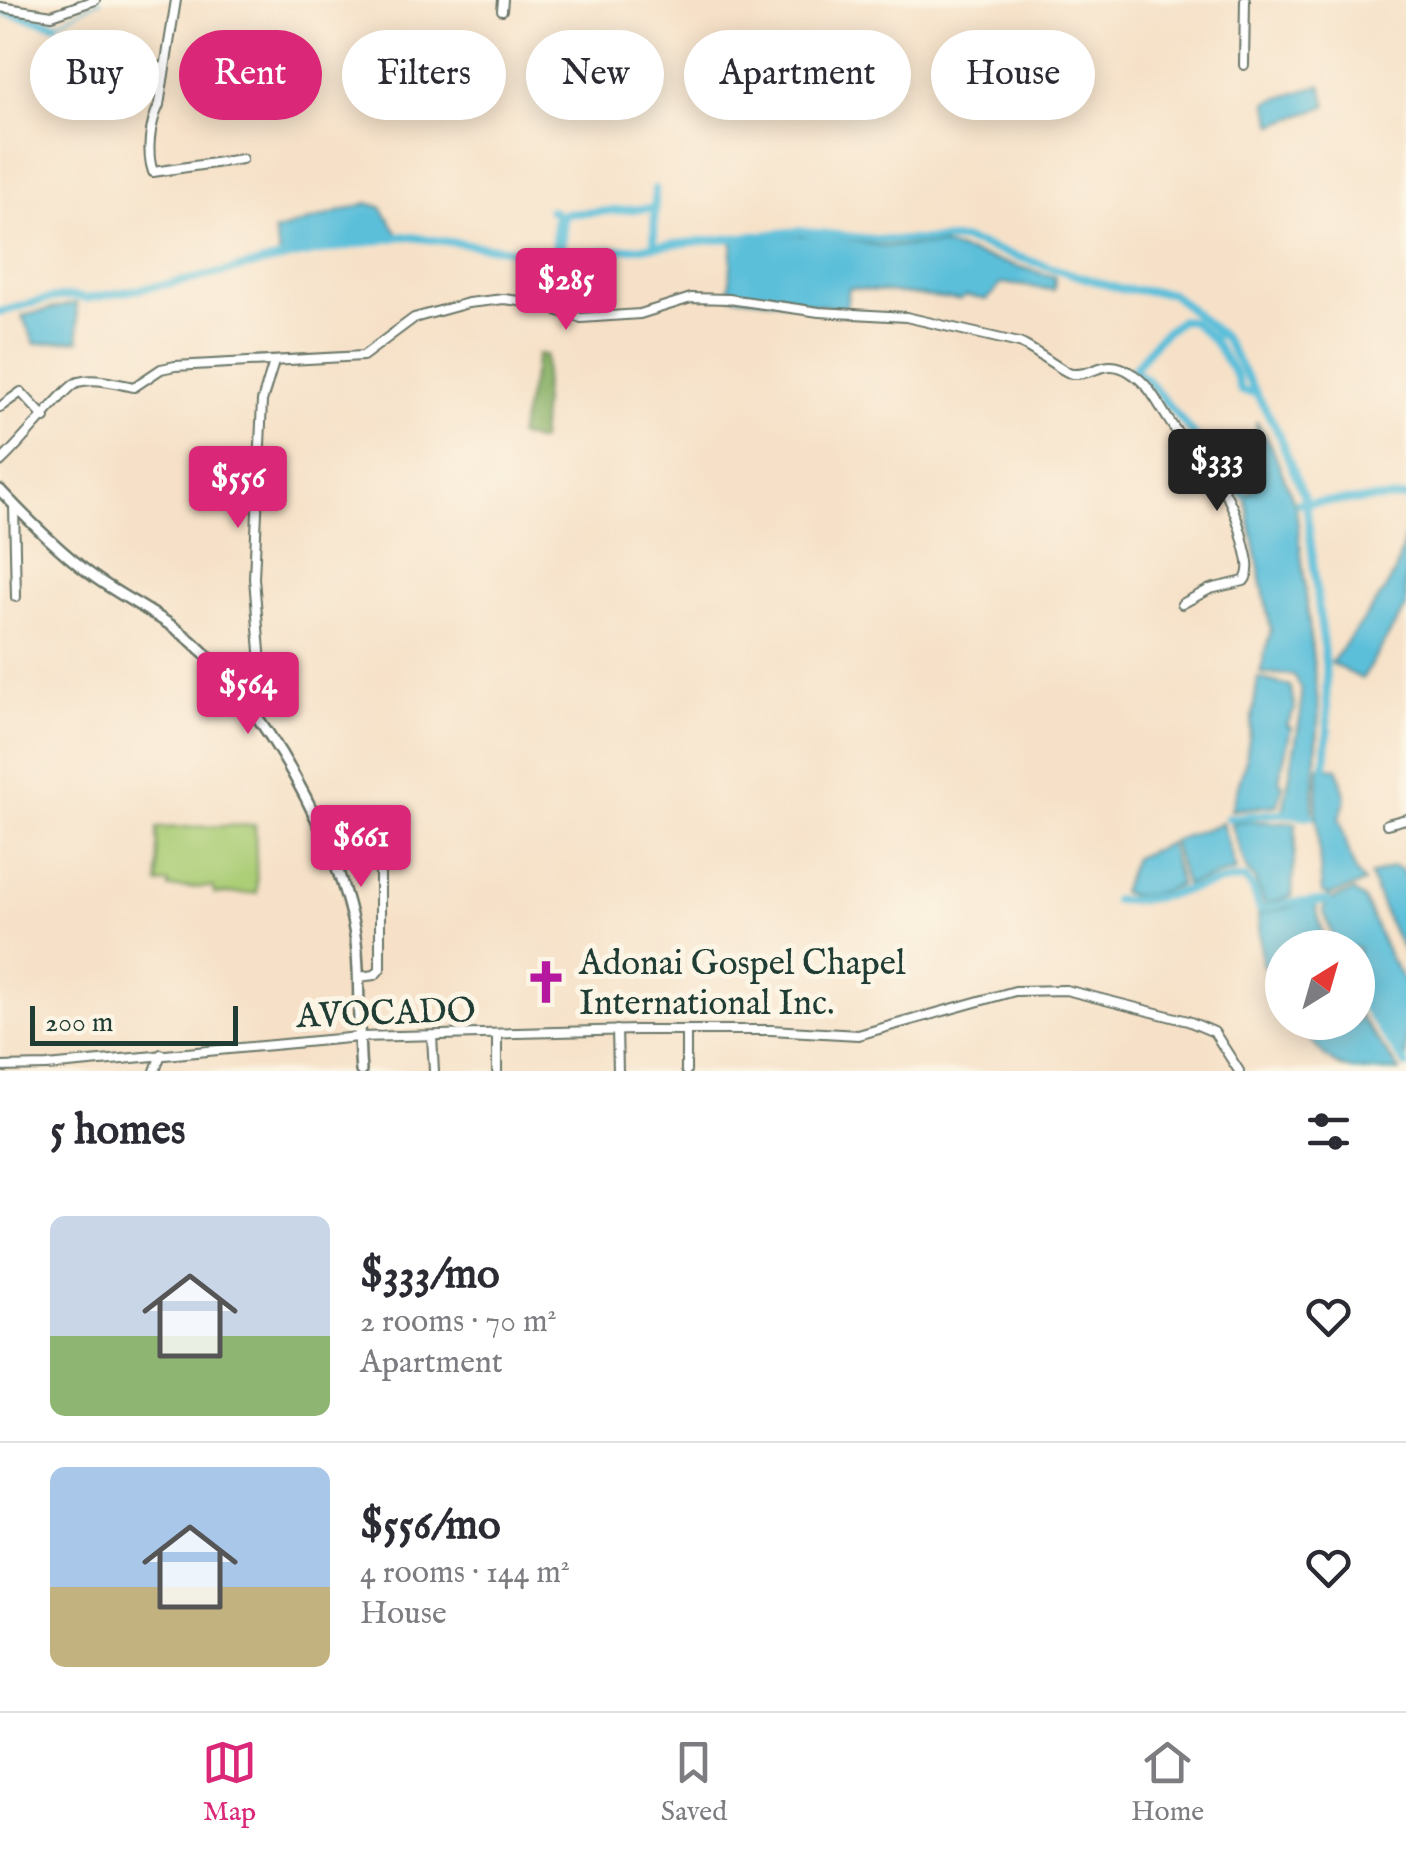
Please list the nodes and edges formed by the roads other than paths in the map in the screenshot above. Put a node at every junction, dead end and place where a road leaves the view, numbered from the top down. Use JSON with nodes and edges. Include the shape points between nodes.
{"nodes":[{"id":1,"x":95,"y":0,"type":"edge"},
{"id":2,"x":176,"y":0,"type":"edge"},
{"id":3,"x":503,"y":0,"type":"edge"},
{"id":4,"x":1246,"y":0,"type":"edge"},
{"id":5,"x":0,"y":7,"type":"edge"},
{"id":6,"x":502,"y":10,"type":"dead end"},
{"id":7,"x":1244,"y":65,"type":"dead end"},
{"id":8,"x":159,"y":67,"type":"edge"},
{"id":9,"x":165,"y":68,"type":"junction"},
{"id":10,"x":242,"y":158,"type":"dead end"},
{"id":11,"x":274,"y":362,"type":"junction"},
{"id":12,"x":0,"y":407,"type":"edge"},
{"id":13,"x":44,"y":418,"type":"junction"},
{"id":14,"x":0,"y":462,"type":"edge"},
{"id":15,"x":0,"y":490,"type":"edge"},
{"id":16,"x":14,"y":506,"type":"junction"},
{"id":17,"x":16,"y":597,"type":"dead end"},
{"id":18,"x":1182,"y":604,"type":"dead end"},
{"id":19,"x":257,"y":714,"type":"junction"},
{"id":20,"x":380,"y":817,"type":"dead end"},
{"id":21,"x":1406,"y":819,"type":"edge"},
{"id":22,"x":1387,"y":824,"type":"dead end"},
{"id":23,"x":358,"y":978,"type":"junction"},
{"id":24,"x":617,"y":1030,"type":"junction"},
{"id":25,"x":686,"y":1030,"type":"junction"},
{"id":26,"x":497,"y":1035,"type":"junction"},
{"id":27,"x":359,"y":1036,"type":"junction"},
{"id":28,"x":432,"y":1036,"type":"junction"},
{"id":29,"x":162,"y":1054,"type":"junction"},
{"id":30,"x":0,"y":1066,"type":"edge"},
{"id":31,"x":155,"y":1071,"type":"edge"},
{"id":32,"x":361,"y":1071,"type":"edge"},
{"id":33,"x":434,"y":1071,"type":"edge"},
{"id":34,"x":497,"y":1071,"type":"edge"},
{"id":35,"x":618,"y":1071,"type":"edge"},
{"id":36,"x":686,"y":1071,"type":"edge"},
{"id":37,"x":1239,"y":1071,"type":"edge"}],
"edges":[{"from":1,"to":5,"type":"street","via":[[52,15]]},
{"from":2,"to":9,"type":"street"},
{"from":3,"to":6,"type":"street"},
{"from":4,"to":7,"type":"street"},
{"from":8,"to":9,"type":"street"},
{"from":9,"to":10,"type":"street","via":[[153,118],[153,172]]},
{"from":11,"to":13,"type":"street","via":[[174,366],[134,387],[76,382]]},
{"from":11,"to":18,"type":"street","via":[[363,356],[414,318],[468,303],[519,301],[581,318],[640,314],[690,298],[940,322],[1035,349],[1066,373],[1120,366],[1145,382],[1176,432],[1220,481],[1238,517],[1247,578]]},
{"from":11,"to":19,"type":"street","via":[[262,401],[254,578],[264,701]]},
{"from":12,"to":13,"type":"street","via":[[20,392]]},
{"from":13,"to":14,"type":"street"},
{"from":15,"to":16,"type":"street"},
{"from":16,"to":17,"type":"street"},
{"from":16,"to":19,"type":"street","via":[[91,575],[189,639]]},
{"from":19,"to":23,"type":"street","via":[[333,859],[347,899]]},
{"from":20,"to":23,"type":"street","via":[[380,970]]},
{"from":21,"to":22,"type":"street"},
{"from":23,"to":27,"type":"street"},
{"from":24,"to":25,"type":"street","name":"AVOCADO"},
{"from":24,"to":26,"type":"street","name":"AVOCADO"},
{"from":24,"to":35,"type":"street"},
{"from":25,"to":36,"type":"street"},
{"from":25,"to":37,"type":"street","name":"AVOCADO","via":[[858,1034],[1015,991],[1066,990],[1214,1032]]},
{"from":26,"to":28,"type":"street","name":"AVOCADO"},
{"from":26,"to":34,"type":"street"},
{"from":27,"to":28,"type":"street","name":"AVOCADO"},
{"from":27,"to":29,"type":"street","name":"AVOCADO"},
{"from":27,"to":32,"type":"street"},
{"from":28,"to":33,"type":"street"},
{"from":29,"to":30,"type":"street","name":"AVOCADO"},
{"from":29,"to":31,"type":"street"}]}
